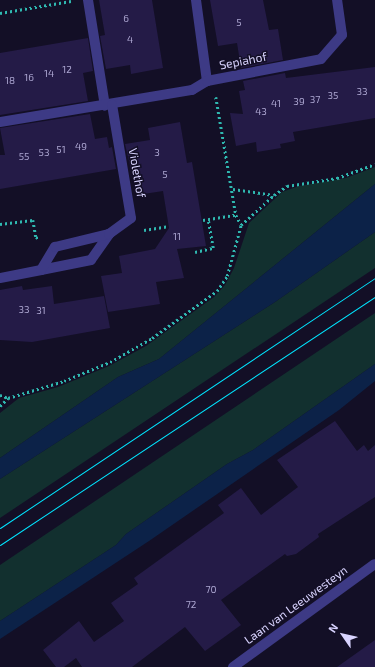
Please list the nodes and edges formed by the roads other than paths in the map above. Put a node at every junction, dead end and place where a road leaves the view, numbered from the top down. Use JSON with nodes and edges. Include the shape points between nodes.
{"nodes":[{"id":1,"x":88,"y":0,"type":"edge"},
{"id":2,"x":196,"y":0,"type":"edge"},
{"id":3,"x":337,"y":0,"type":"edge"},
{"id":4,"x":207,"y":81,"type":"junction"},
{"id":5,"x":109,"y":105,"type":"junction"},
{"id":6,"x":0,"y":122,"type":"edge"},
{"id":7,"x":110,"y":234,"type":"junction"},
{"id":8,"x":42,"y":270,"type":"junction"},
{"id":9,"x":0,"y":278,"type":"edge"},
{"id":10,"x":375,"y":564,"type":"edge"},
{"id":11,"x":233,"y":667,"type":"edge"}],
"edges":[{"from":1,"to":5,"type":"street"},
{"from":2,"to":4,"type":"street"},
{"from":3,"to":4,"type":"street","name":"Sepiahof","via":[[342,34],[321,59]]},
{"from":4,"to":5,"type":"street","name":"Sepiahof","via":[[192,90]]},
{"from":5,"to":6,"type":"street","name":"Sepiahof"},
{"from":5,"to":7,"type":"street","name":"Violethof","via":[[131,218]]},
{"from":7,"to":8,"type":"street","via":[[91,260]]},
{"from":7,"to":8,"type":"street","via":[[55,246]]},
{"from":8,"to":9,"type":"street"},
{"from":10,"to":11,"type":"street","name":"Laan van Leeuwesteyn"}]}
